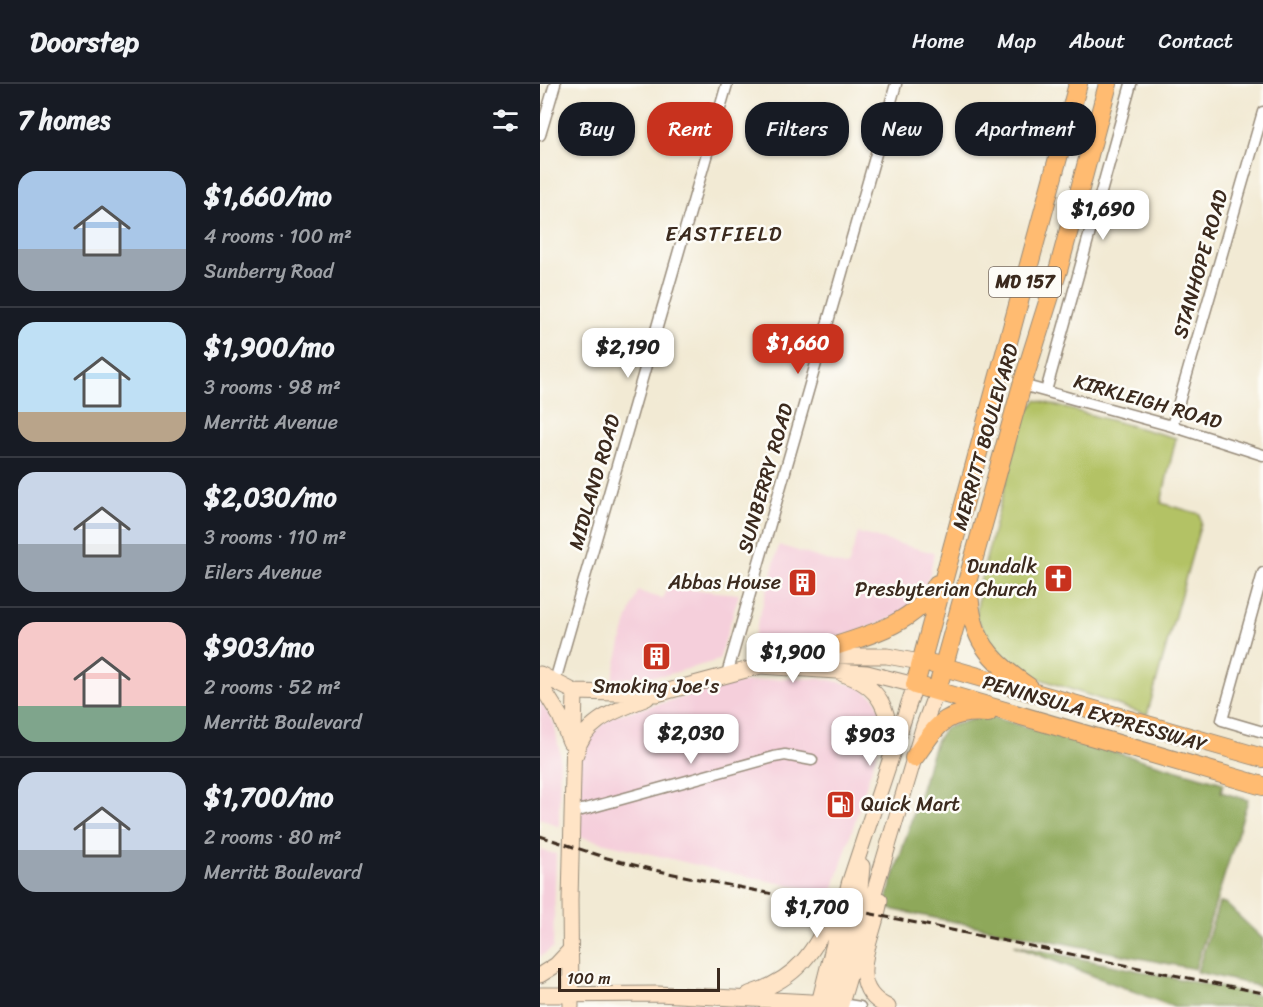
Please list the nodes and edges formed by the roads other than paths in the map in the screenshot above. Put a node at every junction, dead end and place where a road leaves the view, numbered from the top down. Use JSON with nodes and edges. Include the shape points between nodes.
{"nodes":[{"id":1,"x":555,"y":84,"type":"edge"},
{"id":2,"x":727,"y":84,"type":"edge"},
{"id":3,"x":896,"y":84,"type":"edge"},
{"id":4,"x":1078,"y":84,"type":"edge"},
{"id":5,"x":1107,"y":84,"type":"edge"},
{"id":6,"x":1131,"y":84,"type":"edge"},
{"id":7,"x":1263,"y":112,"type":"edge"},
{"id":8,"x":540,"y":135,"type":"edge"},
{"id":9,"x":1022,"y":385,"type":"junction"},
{"id":10,"x":1046,"y":391,"type":"junction"},
{"id":11,"x":1173,"y":426,"type":"junction"},
{"id":12,"x":1263,"y":454,"type":"edge"},
{"id":13,"x":946,"y":566,"type":"junction"},
{"id":14,"x":1263,"y":573,"type":"edge"},
{"id":15,"x":969,"y":579,"type":"junction"},
{"id":16,"x":802,"y":657,"type":"junction"},
{"id":17,"x":920,"y":662,"type":"junction"},
{"id":18,"x":760,"y":666,"type":"junction"},
{"id":19,"x":944,"y":667,"type":"junction"},
{"id":20,"x":829,"y":670,"type":"junction"},
{"id":21,"x":540,"y":674,"type":"edge"},
{"id":22,"x":727,"y":674,"type":"junction"},
{"id":23,"x":548,"y":683,"type":"edge"},
{"id":24,"x":915,"y":685,"type":"junction"},
{"id":25,"x":936,"y":690,"type":"junction"},
{"id":26,"x":575,"y":692,"type":"junction"},
{"id":27,"x":657,"y":694,"type":"junction"},
{"id":28,"x":1042,"y":696,"type":"junction"},
{"id":29,"x":1026,"y":716,"type":"junction"},
{"id":30,"x":1144,"y":725,"type":"junction"},
{"id":31,"x":1263,"y":732,"type":"edge"},
{"id":32,"x":572,"y":747,"type":"junction"},
{"id":33,"x":894,"y":749,"type":"junction"},
{"id":34,"x":914,"y":758,"type":"junction"},
{"id":35,"x":1263,"y":759,"type":"edge"},
{"id":36,"x":812,"y":760,"type":"dead end"},
{"id":37,"x":572,"y":769,"type":"junction"},
{"id":38,"x":1263,"y":769,"type":"edge"},
{"id":39,"x":1263,"y":786,"type":"edge"},
{"id":40,"x":571,"y":813,"type":"junction"},
{"id":41,"x":865,"y":835,"type":"junction"},
{"id":42,"x":884,"y":864,"type":"junction"},
{"id":43,"x":849,"y":884,"type":"junction"},
{"id":44,"x":570,"y":950,"type":"junction"},
{"id":45,"x":540,"y":975,"type":"edge"},
{"id":46,"x":540,"y":995,"type":"edge"},
{"id":47,"x":740,"y":996,"type":"junction"},
{"id":48,"x":571,"y":1000,"type":"edge"},
{"id":49,"x":818,"y":1004,"type":"edge"},
{"id":50,"x":840,"y":1005,"type":"edge"},
{"id":51,"x":774,"y":1007,"type":"edge"},
{"id":52,"x":860,"y":1007,"type":"edge"},
{"id":53,"x":888,"y":1007,"type":"edge"}],
"edges":[{"from":1,"to":8,"type":"street"},
{"from":2,"to":23,"type":"street","name":"MIDLAND ROAD"},
{"from":3,"to":22,"type":"street","name":"SUNBERRY ROAD"},
{"from":4,"to":13,"type":"main road","name":"MERRITT BOULEVARD","number":"MD 157"},
{"from":5,"to":9,"type":"main road","name":"MERRITT BOULEVARD","number":"MD 157","via":[[1059,267]]},
{"from":6,"to":10,"type":"street"},
{"from":7,"to":11,"type":"street","name":"STANHOPE ROAD"},
{"from":9,"to":10,"type":"street","name":"KIRKLEIGH ROAD"},
{"from":9,"to":15,"type":"main road","name":"MERRITT BOULEVARD","number":"MD 157"},
{"from":10,"to":11,"type":"street","name":"KIRKLEIGH ROAD"},
{"from":11,"to":12,"type":"street","name":"KIRKLEIGH ROAD"},
{"from":13,"to":16,"type":"main road","via":[[932,593],[910,616]]},
{"from":13,"to":17,"type":"main road","name":"MERRITT BOULEVARD","number":"MD 157"},
{"from":14,"to":31,"type":"street","via":[[1222,720]]},
{"from":15,"to":19,"type":"main road","name":"MERRITT BOULEVARD"},
{"from":15,"to":28,"type":"main road","number":"MD 157","via":[[972,616],[986,650],[1009,674]]},
{"from":16,"to":17,"type":"street","via":[[887,656]]},
{"from":16,"to":18,"type":"street"},
{"from":17,"to":19,"type":"main road","name":"PENINSULA EXPRESSWAY"},
{"from":17,"to":24,"type":"main road","name":"MERRITT BOULEVARD","number":"MD 157"},
{"from":18,"to":20,"type":"street"},
{"from":18,"to":22,"type":"street"},
{"from":19,"to":25,"type":"main road","name":"MERRITT BOULEVARD"},
{"from":19,"to":28,"type":"main road","name":"PENINSULA EXPRESSWAY"},
{"from":20,"to":24,"type":"street","via":[[867,673]]},
{"from":20,"to":33,"type":"street","via":[[852,677],[881,699]]},
{"from":21,"to":23,"type":"street"},
{"from":22,"to":27,"type":"street"},
{"from":23,"to":26,"type":"street"},
{"from":23,"to":32,"type":"street"},
{"from":24,"to":25,"type":"main road","name":"PENINSULA EXPRESSWAY"},
{"from":24,"to":33,"type":"street","name":"MERRITT BOULEVARD"},
{"from":25,"to":29,"type":"main road","name":"PENINSULA EXPRESSWAY"},
{"from":25,"to":34,"type":"street","name":"MERRITT BOULEVARD"},
{"from":26,"to":27,"type":"street"},
{"from":26,"to":32,"type":"street"},
{"from":27,"to":37,"type":"street","via":[[606,716],[589,728],[579,740]]},
{"from":28,"to":30,"type":"main road","name":"PENINSULA EXPRESSWAY","number":"MD 157"},
{"from":29,"to":34,"type":"main road","via":[[966,711],[957,714],[934,731]]},
{"from":29,"to":39,"type":"main road","name":"PENINSULA EXPRESSWAY"},
{"from":30,"to":35,"type":"main road","name":"PENINSULA EXPRESSWAY","number":"MD 157"},
{"from":30,"to":38,"type":"main road","via":[[1188,747]]},
{"from":32,"to":37,"type":"street"},
{"from":33,"to":41,"type":"street","name":"MERRITT BOULEVARD"},
{"from":34,"to":42,"type":"street","name":"MERRITT BOULEVARD"},
{"from":36,"to":40,"type":"street","via":[[774,757]]},
{"from":37,"to":40,"type":"street"},
{"from":40,"to":44,"type":"street"},
{"from":41,"to":43,"type":"street","name":"MERRITT BOULEVARD"},
{"from":41,"to":50,"type":"street","via":[[860,889],[833,984],[833,994]]},
{"from":42,"to":50,"type":"street","name":"MERRITT BOULEVARD"},
{"from":42,"to":53,"type":"street","via":[[878,915],[862,969],[868,992]]},
{"from":43,"to":47,"type":"street","via":[[821,937],[799,968],[769,987]]},
{"from":43,"to":49,"type":"street","name":"MERRITT BOULEVARD"},
{"from":44,"to":45,"type":"street"},
{"from":44,"to":48,"type":"street"},
{"from":46,"to":48,"type":"street"},
{"from":47,"to":48,"type":"street"},
{"from":47,"to":49,"type":"street"},
{"from":47,"to":51,"type":"street"},
{"from":49,"to":50,"type":"street"},
{"from":50,"to":52,"type":"street"}]}
